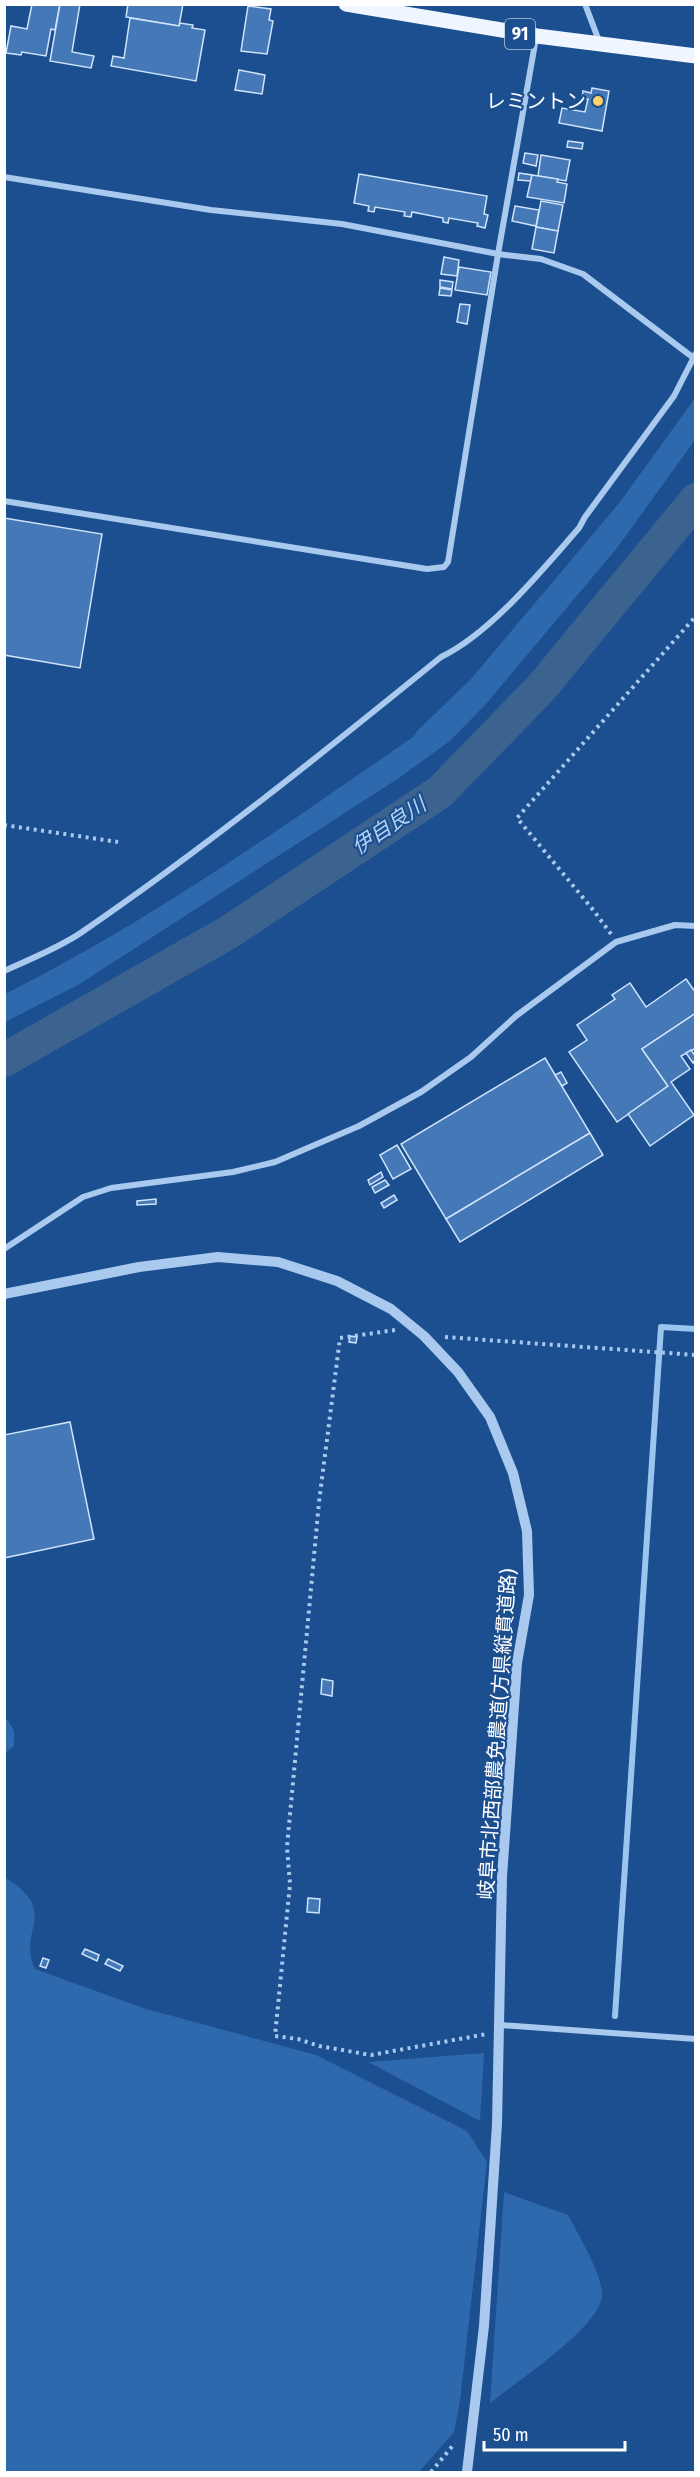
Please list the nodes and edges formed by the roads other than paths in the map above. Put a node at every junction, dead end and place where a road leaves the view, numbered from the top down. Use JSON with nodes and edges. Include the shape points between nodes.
{"nodes":[{"id":1,"x":346,"y":4,"type":"edge"},
{"id":2,"x":585,"y":4,"type":"edge"},
{"id":3,"x":537,"y":36,"type":"junction"},
{"id":4,"x":600,"y":45,"type":"junction"},
{"id":5,"x":695,"y":56,"type":"edge"},
{"id":6,"x":4,"y":177,"type":"edge"},
{"id":7,"x":498,"y":254,"type":"junction"},
{"id":8,"x":695,"y":356,"type":"edge"},
{"id":9,"x":4,"y":501,"type":"edge"},
{"id":10,"x":696,"y":926,"type":"edge"},
{"id":11,"x":4,"y":971,"type":"edge"},
{"id":12,"x":4,"y":1249,"type":"edge"},
{"id":13,"x":4,"y":1294,"type":"edge"},
{"id":14,"x":500,"y":2029,"type":"junction"},
{"id":15,"x":696,"y":2039,"type":"edge"},
{"id":16,"x":467,"y":2472,"type":"edge"}],
"edges":[{"from":1,"to":3,"type":"main road","number":"91"},
{"from":2,"to":4,"type":"street"},
{"from":3,"to":4,"type":"main road","number":"91"},
{"from":3,"to":7,"type":"street"},
{"from":4,"to":5,"type":"main road","number":"91"},
{"from":6,"to":7,"type":"street","via":[[211,210],[342,224]]},
{"from":7,"to":8,"type":"street","via":[[541,259],[583,273]]},
{"from":7,"to":9,"type":"street","via":[[448,562],[444,567],[427,569]]},
{"from":8,"to":11,"type":"street","via":[[674,396],[579,528],[512,602],[457,650],[441,657],[181,862],[82,932]]},
{"from":10,"to":12,"type":"street","via":[[675,925],[616,942],[516,1016],[471,1057],[421,1092],[359,1126],[276,1162],[233,1172],[111,1188],[83,1197]]},
{"from":13,"to":14,"type":"street","name":"岐阜市北西部農免農道(方県縦貫道路)","via":[[139,1267],[218,1257],[278,1262],[337,1281],[390,1309],[458,1371],[490,1417],[513,1473],[527,1530],[530,1595],[517,1663],[502,1877]]},
{"from":14,"to":15,"type":"street"},
{"from":14,"to":16,"type":"street","name":"岐阜市北西部農免農道(方県縦貫道路)","via":[[484,2326]]}]}
